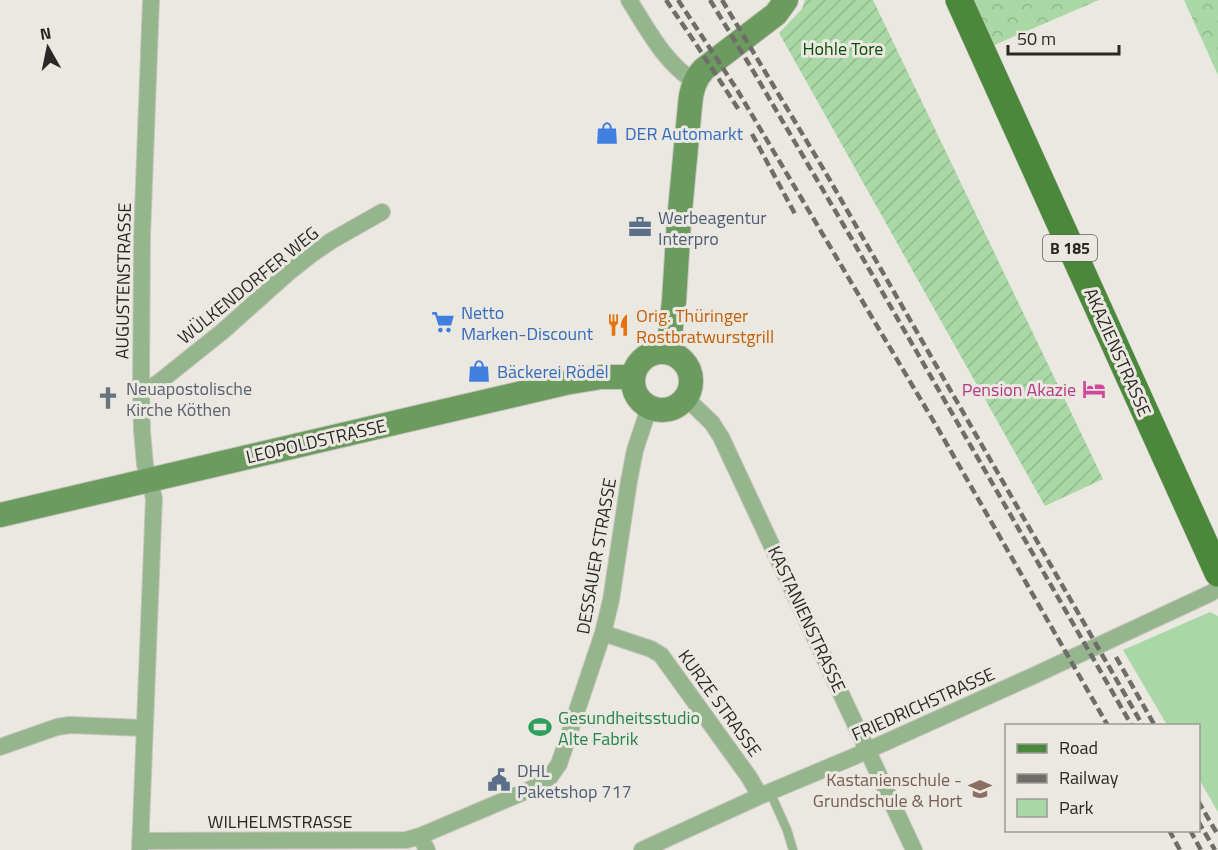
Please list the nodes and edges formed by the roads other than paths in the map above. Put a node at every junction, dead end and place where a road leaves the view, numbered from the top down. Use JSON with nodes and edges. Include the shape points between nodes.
{"nodes":[{"id":1,"x":151,"y":0,"type":"edge"},
{"id":2,"x":629,"y":0,"type":"edge"},
{"id":3,"x":786,"y":0,"type":"edge"},
{"id":4,"x":959,"y":0,"type":"edge"},
{"id":5,"x":694,"y":82,"type":"junction"},
{"id":6,"x":382,"y":212,"type":"dead end"},
{"id":7,"x":668,"y":352,"type":"junction"},
{"id":8,"x":633,"y":376,"type":"junction"},
{"id":9,"x":141,"y":388,"type":"junction"},
{"id":10,"x":686,"y":398,"type":"junction"},
{"id":11,"x":650,"y":408,"type":"junction"},
{"id":12,"x":149,"y":480,"type":"junction"},
{"id":13,"x":0,"y":515,"type":"edge"},
{"id":14,"x":1218,"y":573,"type":"edge"},
{"id":15,"x":1218,"y":588,"type":"edge"},
{"id":16,"x":603,"y":633,"type":"junction"},
{"id":17,"x":144,"y":728,"type":"junction"},
{"id":18,"x":0,"y":747,"type":"edge"},
{"id":19,"x":868,"y":750,"type":"junction"},
{"id":20,"x":550,"y":777,"type":"joint"},
{"id":21,"x":765,"y":794,"type":"junction"},
{"id":22,"x":424,"y":843,"type":"edge"},
{"id":23,"x":140,"y":845,"type":"edge"},
{"id":24,"x":642,"y":850,"type":"edge"},
{"id":25,"x":793,"y":850,"type":"edge"},
{"id":26,"x":914,"y":850,"type":"edge"}],
"edges":[{"from":1,"to":9,"type":"street","name":"AUGUSTENSTRASSE"},
{"from":2,"to":5,"type":"street","via":[[662,53]]},
{"from":3,"to":5,"type":"main road","via":[[776,14],[704,69]]},
{"from":4,"to":14,"type":"main road","name":"AKAZIENSTRASSE","number":"B 185"},
{"from":5,"to":7,"type":"main road"},
{"from":6,"to":9,"type":"street","name":"WÜLKENDORFER WEG","via":[[312,254],[158,383]]},
{"from":7,"to":8,"type":"main road","via":[[654,352],[642,359]]},
{"from":7,"to":10,"type":"main road","via":[[680,357],[690,373],[691,386]]},
{"from":8,"to":11,"type":"main road","via":[[636,395]]},
{"from":8,"to":12,"type":"main road","name":"LEOPOLDSTRASSE","via":[[575,381]]},
{"from":9,"to":12,"type":"street","name":"AUGUSTENSTRASSE"},
{"from":10,"to":11,"type":"main road","via":[[667,410]]},
{"from":10,"to":19,"type":"street","name":"KASTANIENSTRASSE","via":[[721,437]]},
{"from":11,"to":16,"type":"street","name":"DESSAUER STRASSE","via":[[635,450]]},
{"from":12,"to":13,"type":"main road","name":"LEOPOLDSTRASSE"},
{"from":12,"to":17,"type":"street","name":"AUGUSTENSTRASSE","via":[[154,498]]},
{"from":15,"to":19,"type":"street","name":"FRIEDRICHSTRASSE"},
{"from":16,"to":20,"type":"street","name":"DESSAUER STRASSE","via":[[559,764]]},
{"from":16,"to":21,"type":"street","name":"KURZE STRASSE","via":[[661,655]]},
{"from":17,"to":18,"type":"street","via":[[70,725]]},
{"from":17,"to":23,"type":"street","name":"AUGUSTENSTRASSE"},
{"from":19,"to":21,"type":"street","name":"FRIEDRICHSTRASSE"},
{"from":19,"to":26,"type":"street","name":"KASTANIENSTRASSE"},
{"from":20,"to":22,"type":"street","name":"WILHELMSTRASSE"},
{"from":21,"to":24,"type":"street","name":"FRIEDRICHSTRASSE"},
{"from":21,"to":25,"type":"lane","via":[[787,830]]},
{"from":22,"to":23,"type":"street","name":"WILHELMSTRASSE","via":[[406,840]]}]}
